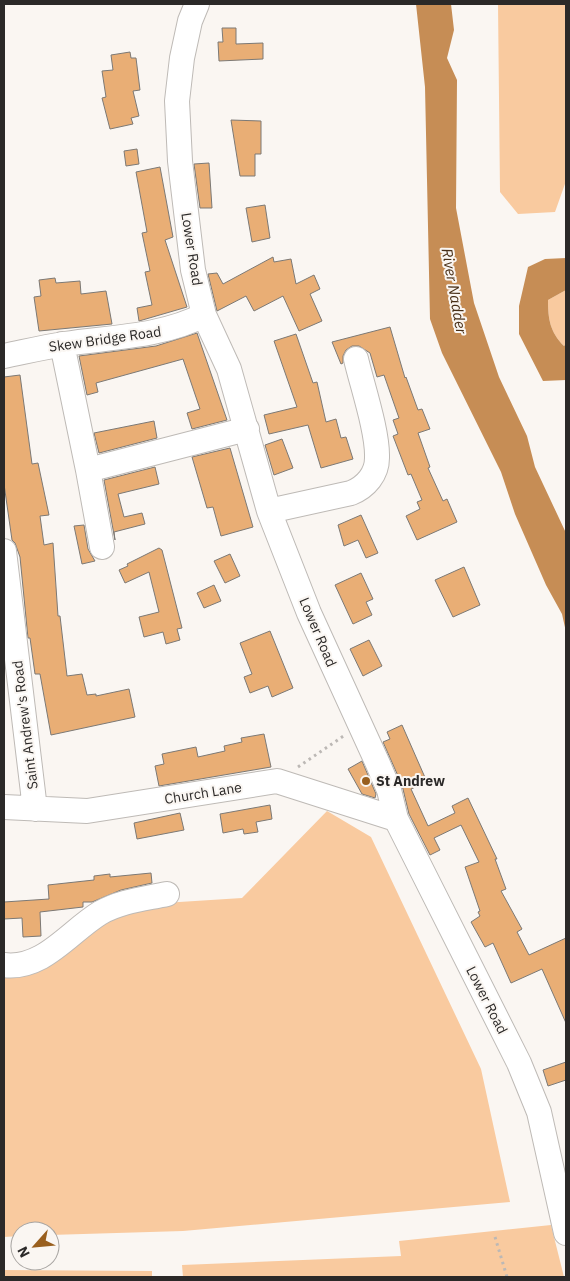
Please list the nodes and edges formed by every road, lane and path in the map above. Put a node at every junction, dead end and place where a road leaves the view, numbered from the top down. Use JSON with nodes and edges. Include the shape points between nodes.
{"nodes":[{"id":1,"x":197,"y":4,"type":"edge"},
{"id":2,"x":204,"y":315,"type":"junction"},
{"id":3,"x":62,"y":344,"type":"junction"},
{"id":4,"x":4,"y":356,"type":"edge"},
{"id":5,"x":356,"y":359,"type":"dead end"},
{"id":6,"x":247,"y":429,"type":"junction"},
{"id":7,"x":88,"y":470,"type":"junction"},
{"id":8,"x":269,"y":511,"type":"junction"},
{"id":9,"x":102,"y":547,"type":"dead end"},
{"id":10,"x":4,"y":551,"type":"edge"},
{"id":11,"x":359,"y":725,"type":"junction"},
{"id":12,"x":277,"y":781,"type":"junction"},
{"id":13,"x":4,"y":807,"type":"edge"},
{"id":14,"x":35,"y":809,"type":"junction"},
{"id":15,"x":396,"y":820,"type":"junction"},
{"id":16,"x":167,"y":894,"type":"dead end"},
{"id":17,"x":4,"y":965,"type":"edge"},
{"id":18,"x":566,"y":1233,"type":"edge"},
{"id":19,"x":495,"y":1237,"type":"dead end"},
{"id":20,"x":507,"y":1277,"type":"edge"}],
"edges":[{"from":1,"to":2,"type":"street","name":"Lower Road","via":[[184,49],[177,101],[180,161],[193,270]]},
{"from":2,"to":3,"type":"street","name":"Skew Bridge Road","via":[[185,326],[158,332]]},
{"from":2,"to":6,"type":"street","name":"Lower Road","via":[[229,369]]},
{"from":3,"to":4,"type":"street","name":"Skew Bridge Road"},
{"from":3,"to":7,"type":"street"},
{"from":5,"to":8,"type":"street","via":[[361,423],[377,457],[371,479],[360,490]]},
{"from":6,"to":7,"type":"street"},
{"from":6,"to":8,"type":"street","name":"Lower Road"},
{"from":7,"to":9,"type":"street"},
{"from":8,"to":11,"type":"street","name":"Lower Road","via":[[309,613]]},
{"from":10,"to":14,"type":"street","name":"Saint Andrew's Road"},
{"from":11,"to":12,"type":"path"},
{"from":11,"to":15,"type":"street","name":"Lower Road","via":[[386,781]]},
{"from":12,"to":14,"type":"street","name":"Church Lane","via":[[86,811]]},
{"from":12,"to":15,"type":"street","name":"Church Lane"},
{"from":13,"to":14,"type":"street","name":"Church Lane"},
{"from":15,"to":18,"type":"street","name":"Lower Road","via":[[519,1063],[539,1112]]},
{"from":16,"to":17,"type":"street","via":[[120,903],[83,925],[35,962],[22,966]]},
{"from":19,"to":20,"type":"path"}]}
